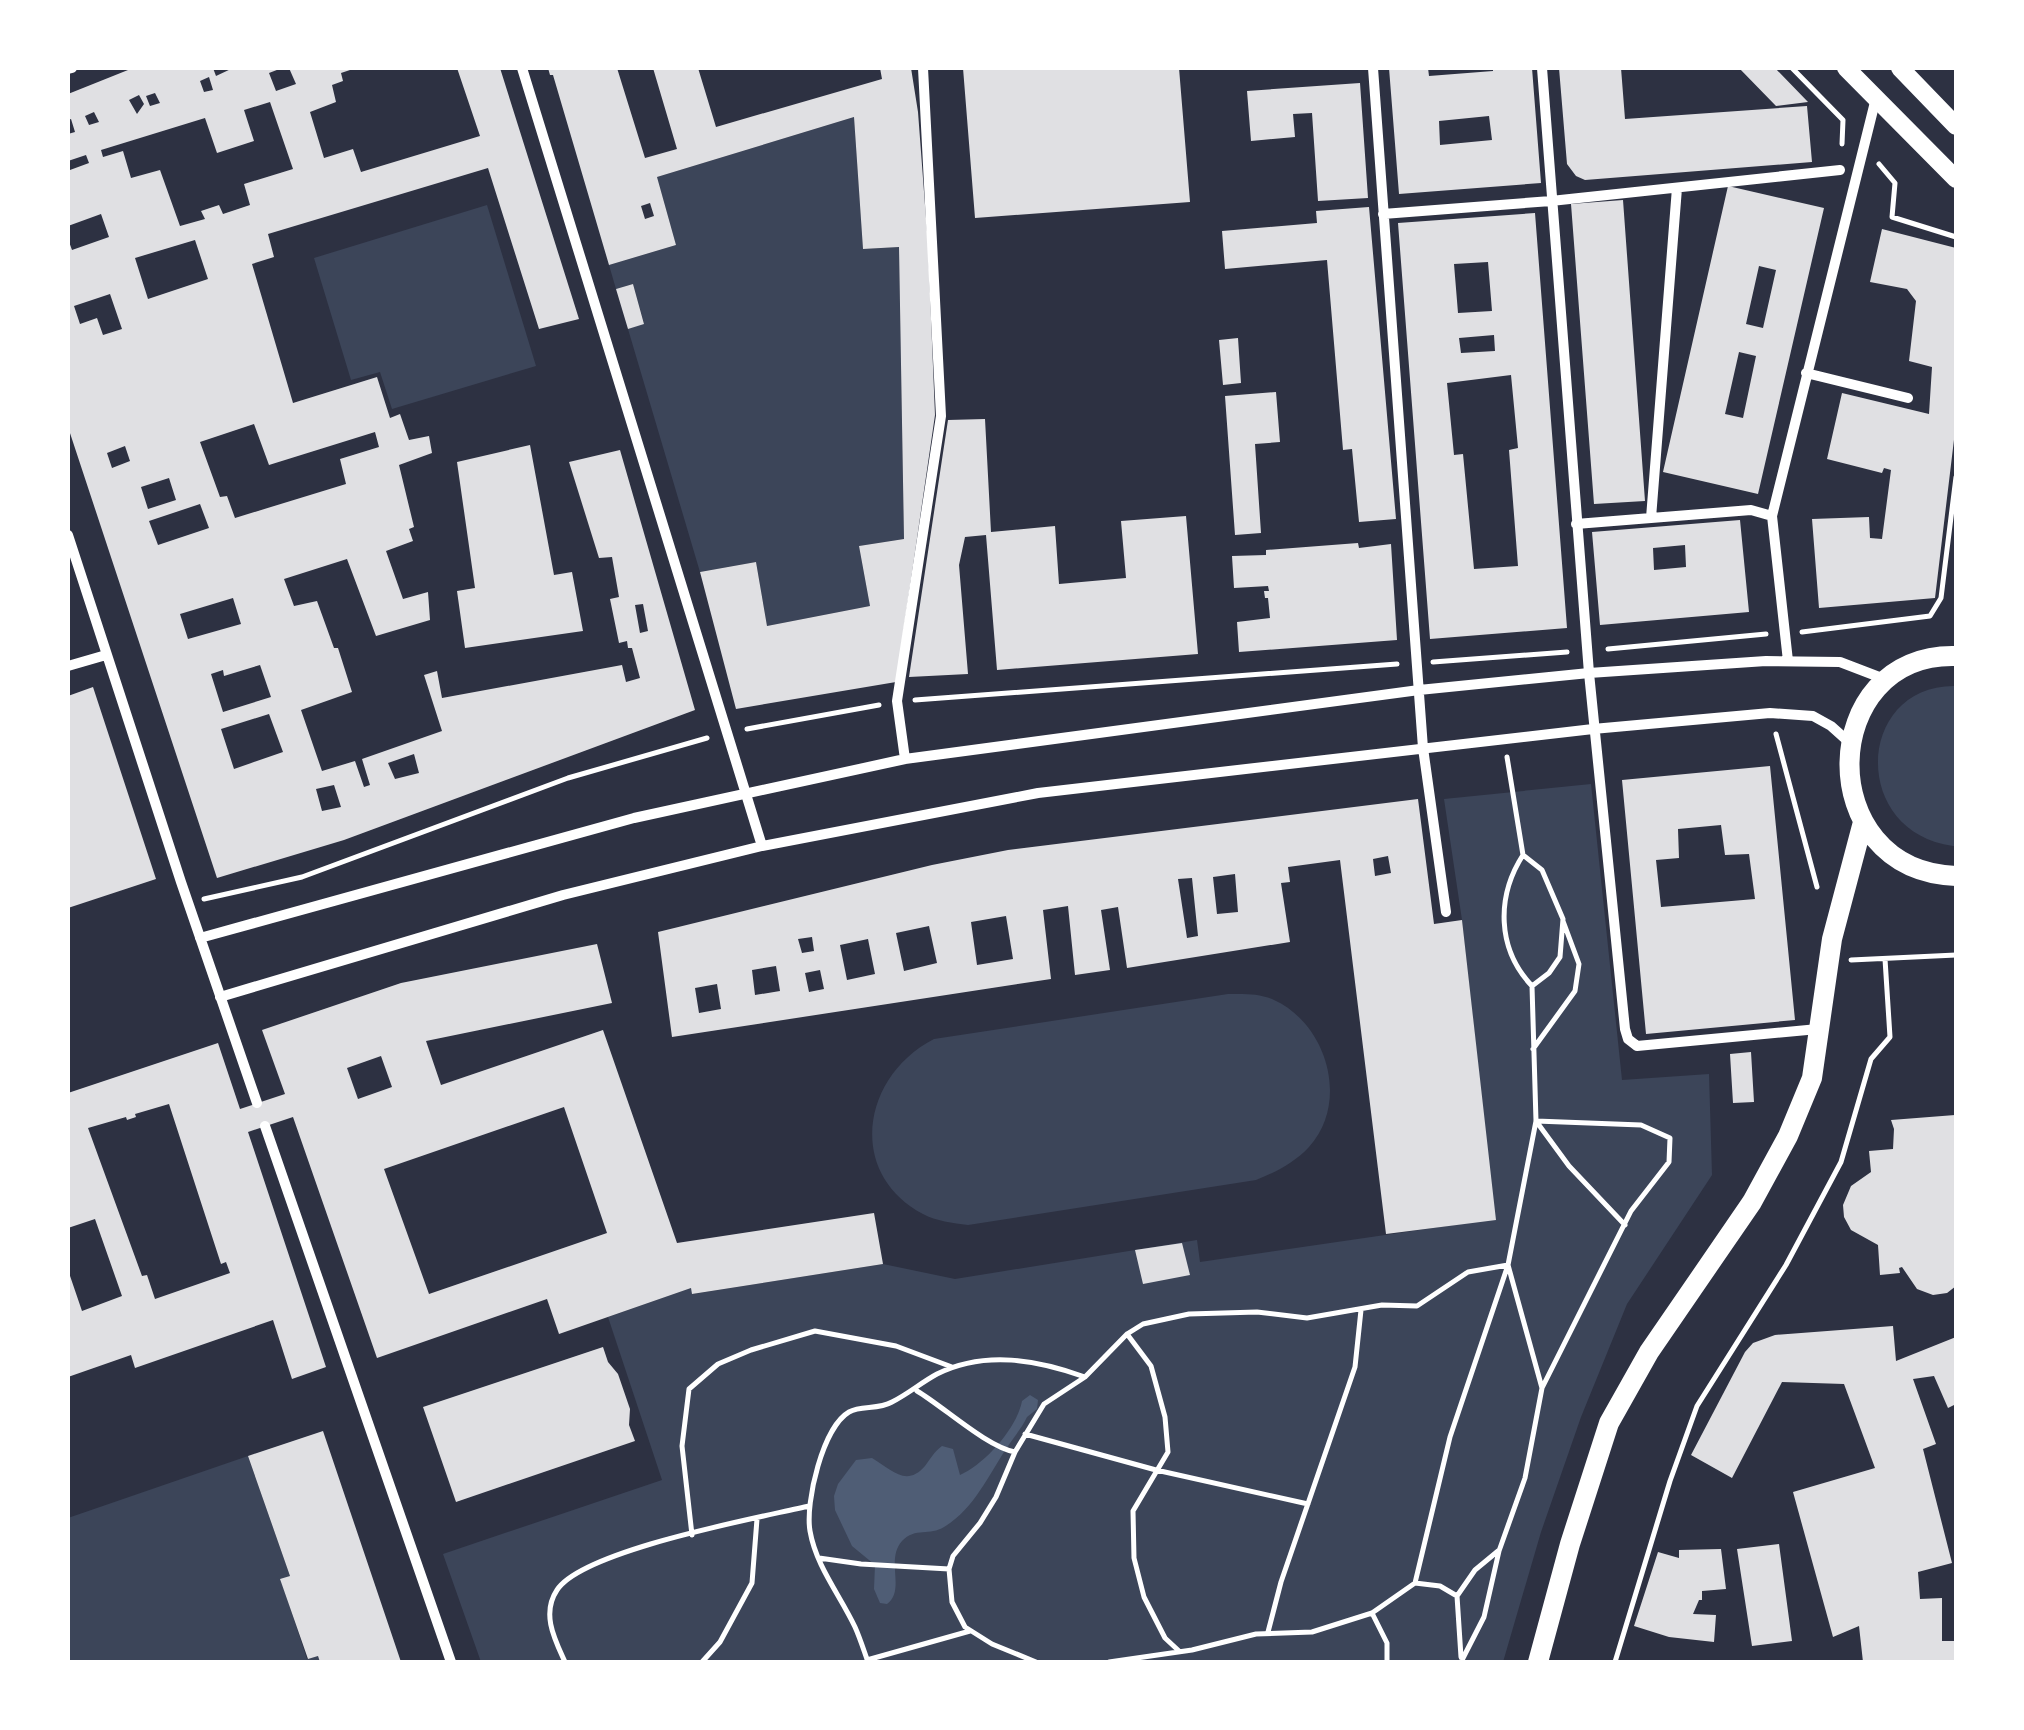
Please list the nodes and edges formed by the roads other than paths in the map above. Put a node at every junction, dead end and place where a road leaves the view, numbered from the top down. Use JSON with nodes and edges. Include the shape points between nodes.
{"nodes":[{"id":1,"x":522,"y":68,"type":"edge"},
{"id":2,"x":923,"y":68,"type":"edge"},
{"id":3,"x":1374,"y":68,"type":"edge"},
{"id":4,"x":1542,"y":68,"type":"edge"},
{"id":5,"x":1846,"y":68,"type":"edge"},
{"id":6,"x":1900,"y":68,"type":"edge"},
{"id":7,"x":1876,"y":98,"type":"junction"},
{"id":8,"x":1956,"y":126,"type":"edge"},
{"id":9,"x":1840,"y":170,"type":"dead end"},
{"id":10,"x":1956,"y":180,"type":"edge"},
{"id":11,"x":1677,"y":188,"type":"junction"},
{"id":12,"x":1551,"y":201,"type":"junction"},
{"id":13,"x":1383,"y":214,"type":"junction"},
{"id":14,"x":1806,"y":374,"type":"junction"},
{"id":15,"x":1908,"y":398,"type":"dead end"},
{"id":16,"x":1772,"y":516,"type":"junction"},
{"id":17,"x":1651,"y":518,"type":"junction"},
{"id":18,"x":1576,"y":524,"type":"junction"},
{"id":19,"x":68,"y":535,"type":"edge"},
{"id":20,"x":1953,"y":654,"type":"edge"},
{"id":21,"x":106,"y":655,"type":"junction"},
{"id":22,"x":1788,"y":661,"type":"junction"},
{"id":23,"x":68,"y":666,"type":"edge"},
{"id":24,"x":1588,"y":673,"type":"junction"},
{"id":25,"x":1887,"y":680,"type":"junction"},
{"id":26,"x":1419,"y":690,"type":"junction"},
{"id":27,"x":1594,"y":729,"type":"junction"},
{"id":28,"x":1850,"y":743,"type":"junction"},
{"id":29,"x":1423,"y":748,"type":"junction"},
{"id":30,"x":905,"y":759,"type":"junction"},
{"id":31,"x":745,"y":792,"type":"junction"},
{"id":32,"x":1863,"y":822,"type":"junction"},
{"id":33,"x":762,"y":846,"type":"junction"},
{"id":34,"x":1956,"y":876,"type":"edge"},
{"id":35,"x":1446,"y":912,"type":"dead end"},
{"id":36,"x":200,"y":938,"type":"junction"},
{"id":37,"x":220,"y":997,"type":"junction"},
{"id":38,"x":1819,"y":1029,"type":"junction"},
{"id":39,"x":258,"y":1103,"type":"dead end"},
{"id":40,"x":265,"y":1126,"type":"dead end"},
{"id":41,"x":451,"y":1662,"type":"edge"},
{"id":42,"x":1538,"y":1662,"type":"edge"}],
"edges":[{"from":1,"to":31,"type":"street"},
{"from":2,"to":30,"type":"street","via":[[941,416],[897,701]]},
{"from":3,"to":13,"type":"street"},
{"from":4,"to":12,"type":"street"},
{"from":5,"to":7,"type":"street"},
{"from":6,"to":8,"type":"street"},
{"from":7,"to":10,"type":"street"},
{"from":7,"to":14,"type":"street"},
{"from":9,"to":11,"type":"street"},
{"from":11,"to":12,"type":"street"},
{"from":11,"to":17,"type":"street"},
{"from":12,"to":13,"type":"street"},
{"from":12,"to":18,"type":"street"},
{"from":13,"to":26,"type":"street"},
{"from":14,"to":15,"type":"street"},
{"from":14,"to":16,"type":"street"},
{"from":16,"to":17,"type":"street","via":[[1750,510]]},
{"from":16,"to":22,"type":"street"},
{"from":17,"to":18,"type":"street"},
{"from":18,"to":24,"type":"street"},
{"from":19,"to":21,"type":"street"},
{"from":20,"to":25,"type":"main road"},
{"from":21,"to":23,"type":"street"},
{"from":21,"to":36,"type":"street"},
{"from":22,"to":24,"type":"street"},
{"from":22,"to":25,"type":"street","via":[[1840,662]]},
{"from":24,"to":26,"type":"street"},
{"from":24,"to":27,"type":"street"},
{"from":25,"to":28,"type":"main road","via":[[1861,712]]},
{"from":26,"to":29,"type":"street"},
{"from":26,"to":30,"type":"street"},
{"from":27,"to":28,"type":"street","via":[[1770,713],[1813,716]]},
{"from":27,"to":29,"type":"street"},
{"from":27,"to":38,"type":"street","via":[[1628,1038],[1638,1046]]},
{"from":28,"to":32,"type":"main road","via":[[1848,780]]},
{"from":29,"to":33,"type":"street","via":[[1038,794]]},
{"from":29,"to":35,"type":"street"},
{"from":30,"to":31,"type":"street"},
{"from":31,"to":33,"type":"street"},
{"from":31,"to":36,"type":"street"},
{"from":32,"to":34,"type":"main road","via":[[1888,851],[1914,867]]},
{"from":32,"to":38,"type":"main road","via":[[1832,940]]},
{"from":33,"to":37,"type":"street","via":[[564,895]]},
{"from":36,"to":37,"type":"street"},
{"from":37,"to":39,"type":"street"},
{"from":38,"to":42,"type":"main road","via":[[1812,1078],[1788,1136],[1610,1423]]},
{"from":40,"to":41,"type":"street"}]}
